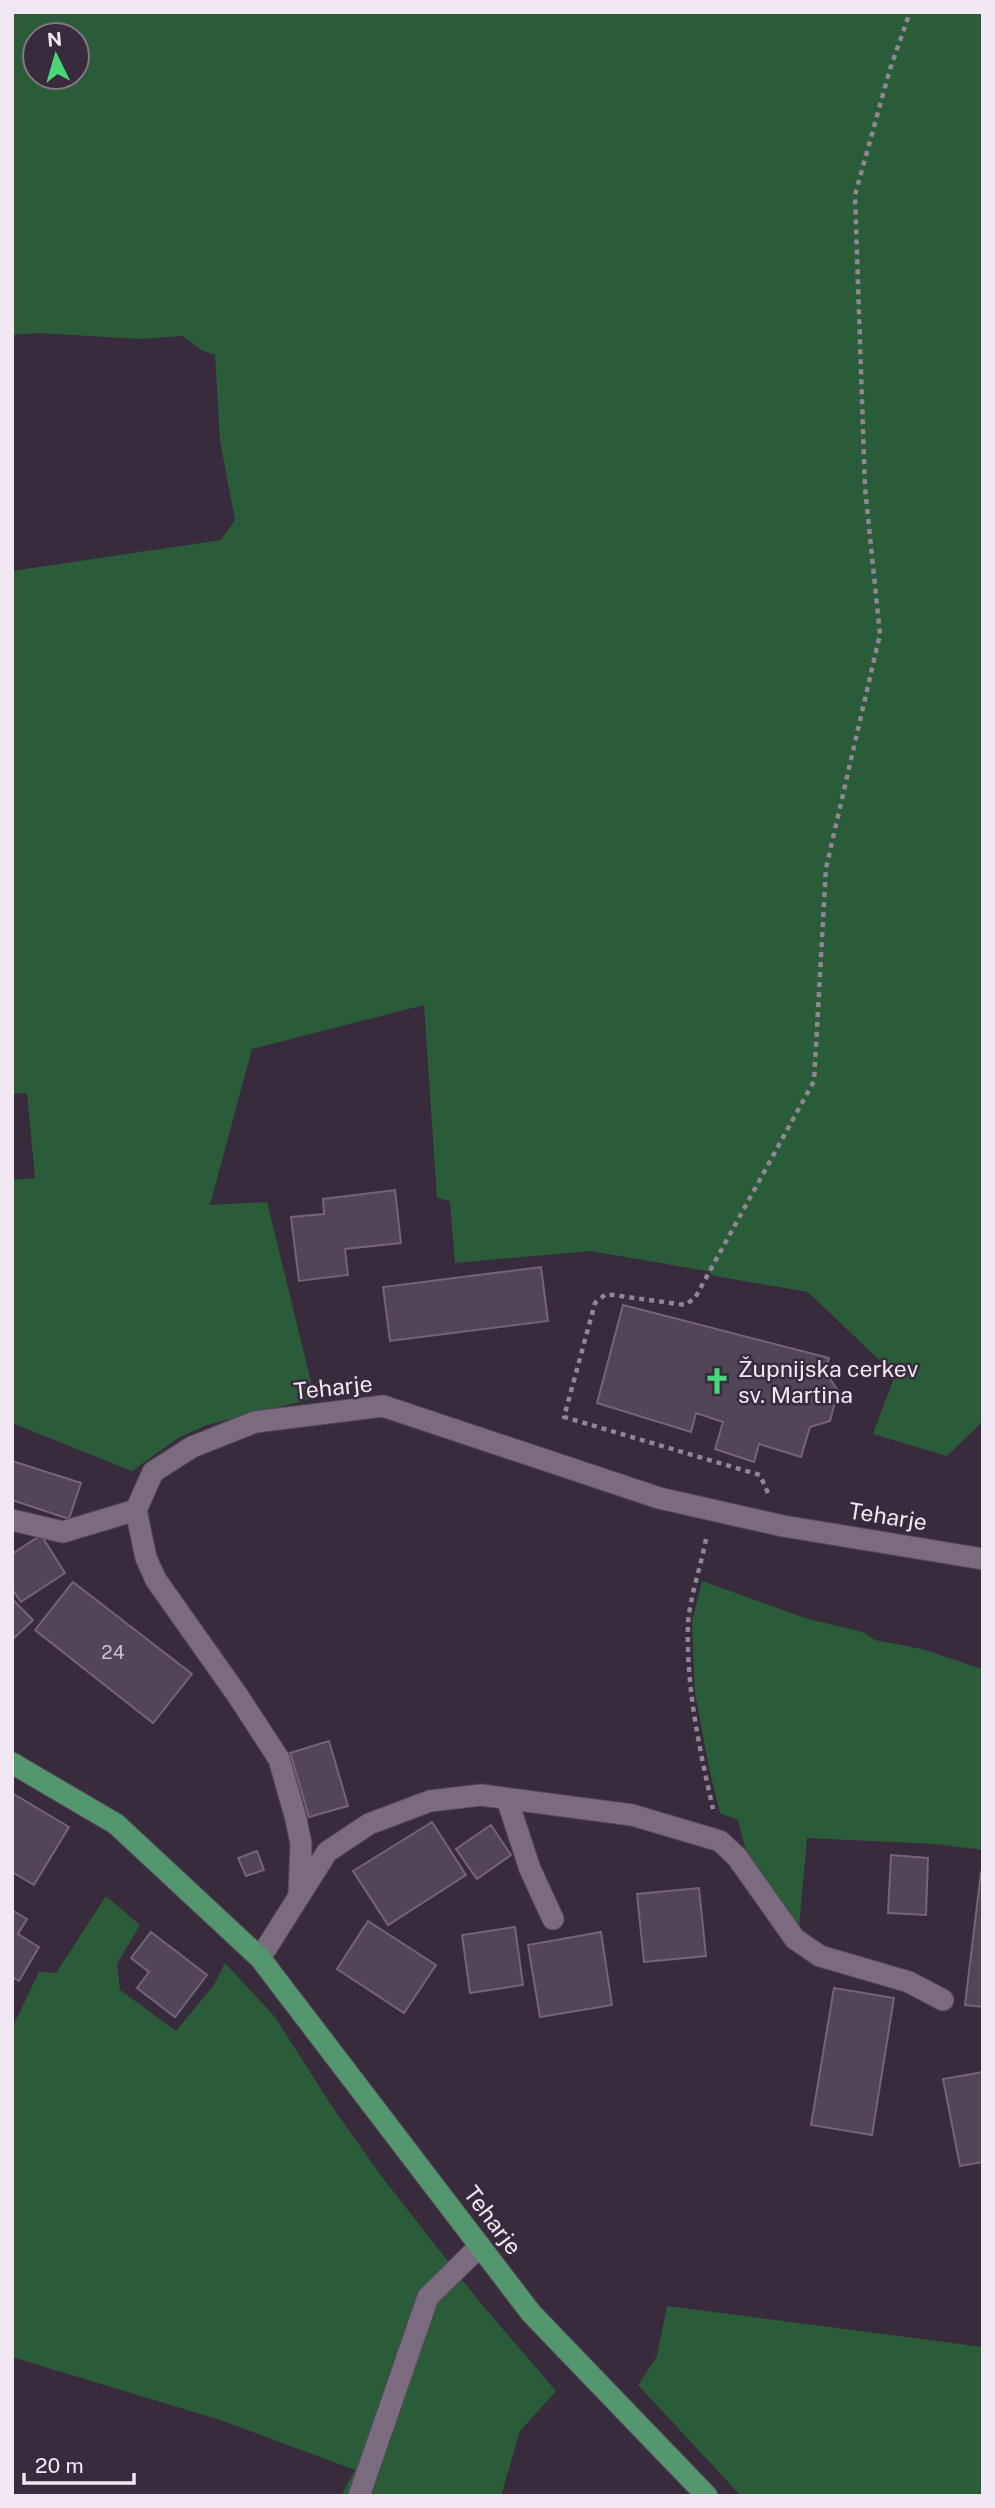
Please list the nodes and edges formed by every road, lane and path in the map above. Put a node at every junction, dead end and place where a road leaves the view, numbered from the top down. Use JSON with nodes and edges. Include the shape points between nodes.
{"nodes":[{"id":1,"x":910,"y":12,"type":"edge"},
{"id":2,"x":136,"y":1510,"type":"junction"},
{"id":3,"x":711,"y":1511,"type":"junction"},
{"id":4,"x":12,"y":1520,"type":"edge"},
{"id":5,"x":783,"y":1526,"type":"junction"},
{"id":6,"x":983,"y":1559,"type":"edge"},
{"id":7,"x":12,"y":1763,"type":"edge"},
{"id":8,"x":508,"y":1799,"type":"junction"},
{"id":9,"x":720,"y":1841,"type":"junction"},
{"id":10,"x":299,"y":1896,"type":"junction"},
{"id":11,"x":553,"y":1919,"type":"dead end"},
{"id":12,"x":260,"y":1958,"type":"junction"},
{"id":13,"x":943,"y":2000,"type":"dead end"},
{"id":14,"x":480,"y":2246,"type":"junction"},
{"id":15,"x":359,"y":2496,"type":"edge"},
{"id":16,"x":707,"y":2496,"type":"edge"}],
"edges":[{"from":1,"to":5,"type":"path","via":[[855,195],[865,488],[880,634],[826,868],[814,1081],[695,1298],[685,1304],[606,1294],[594,1303],[564,1417],[760,1475]]},
{"from":2,"to":3,"type":"street","name":"Teharje","via":[[153,1472],[192,1447],[255,1422],[383,1406]]},
{"from":2,"to":4,"type":"street","via":[[63,1532]]},
{"from":2,"to":10,"type":"street","via":[[146,1558],[156,1580],[279,1759],[301,1844]]},
{"from":3,"to":5,"type":"street","name":"Teharje"},
{"from":3,"to":9,"type":"path","via":[[688,1620],[689,1679],[695,1730]]},
{"from":5,"to":6,"type":"street","name":"Teharje"},
{"from":7,"to":12,"type":"main road","name":"Teharje","via":[[116,1824]]},
{"from":8,"to":9,"type":"street","via":[[632,1815]]},
{"from":8,"to":10,"type":"street","via":[[481,1795],[430,1801],[369,1824],[327,1852]]},
{"from":8,"to":11,"type":"street","via":[[530,1869]]},
{"from":9,"to":13,"type":"street","via":[[737,1857],[795,1939],[820,1956],[909,1982]]},
{"from":10,"to":12,"type":"street"},
{"from":12,"to":14,"type":"main road","name":"Teharje"},
{"from":14,"to":15,"type":"street","via":[[428,2297]]},
{"from":14,"to":16,"type":"main road","name":"Teharje","via":[[531,2313]]}]}
